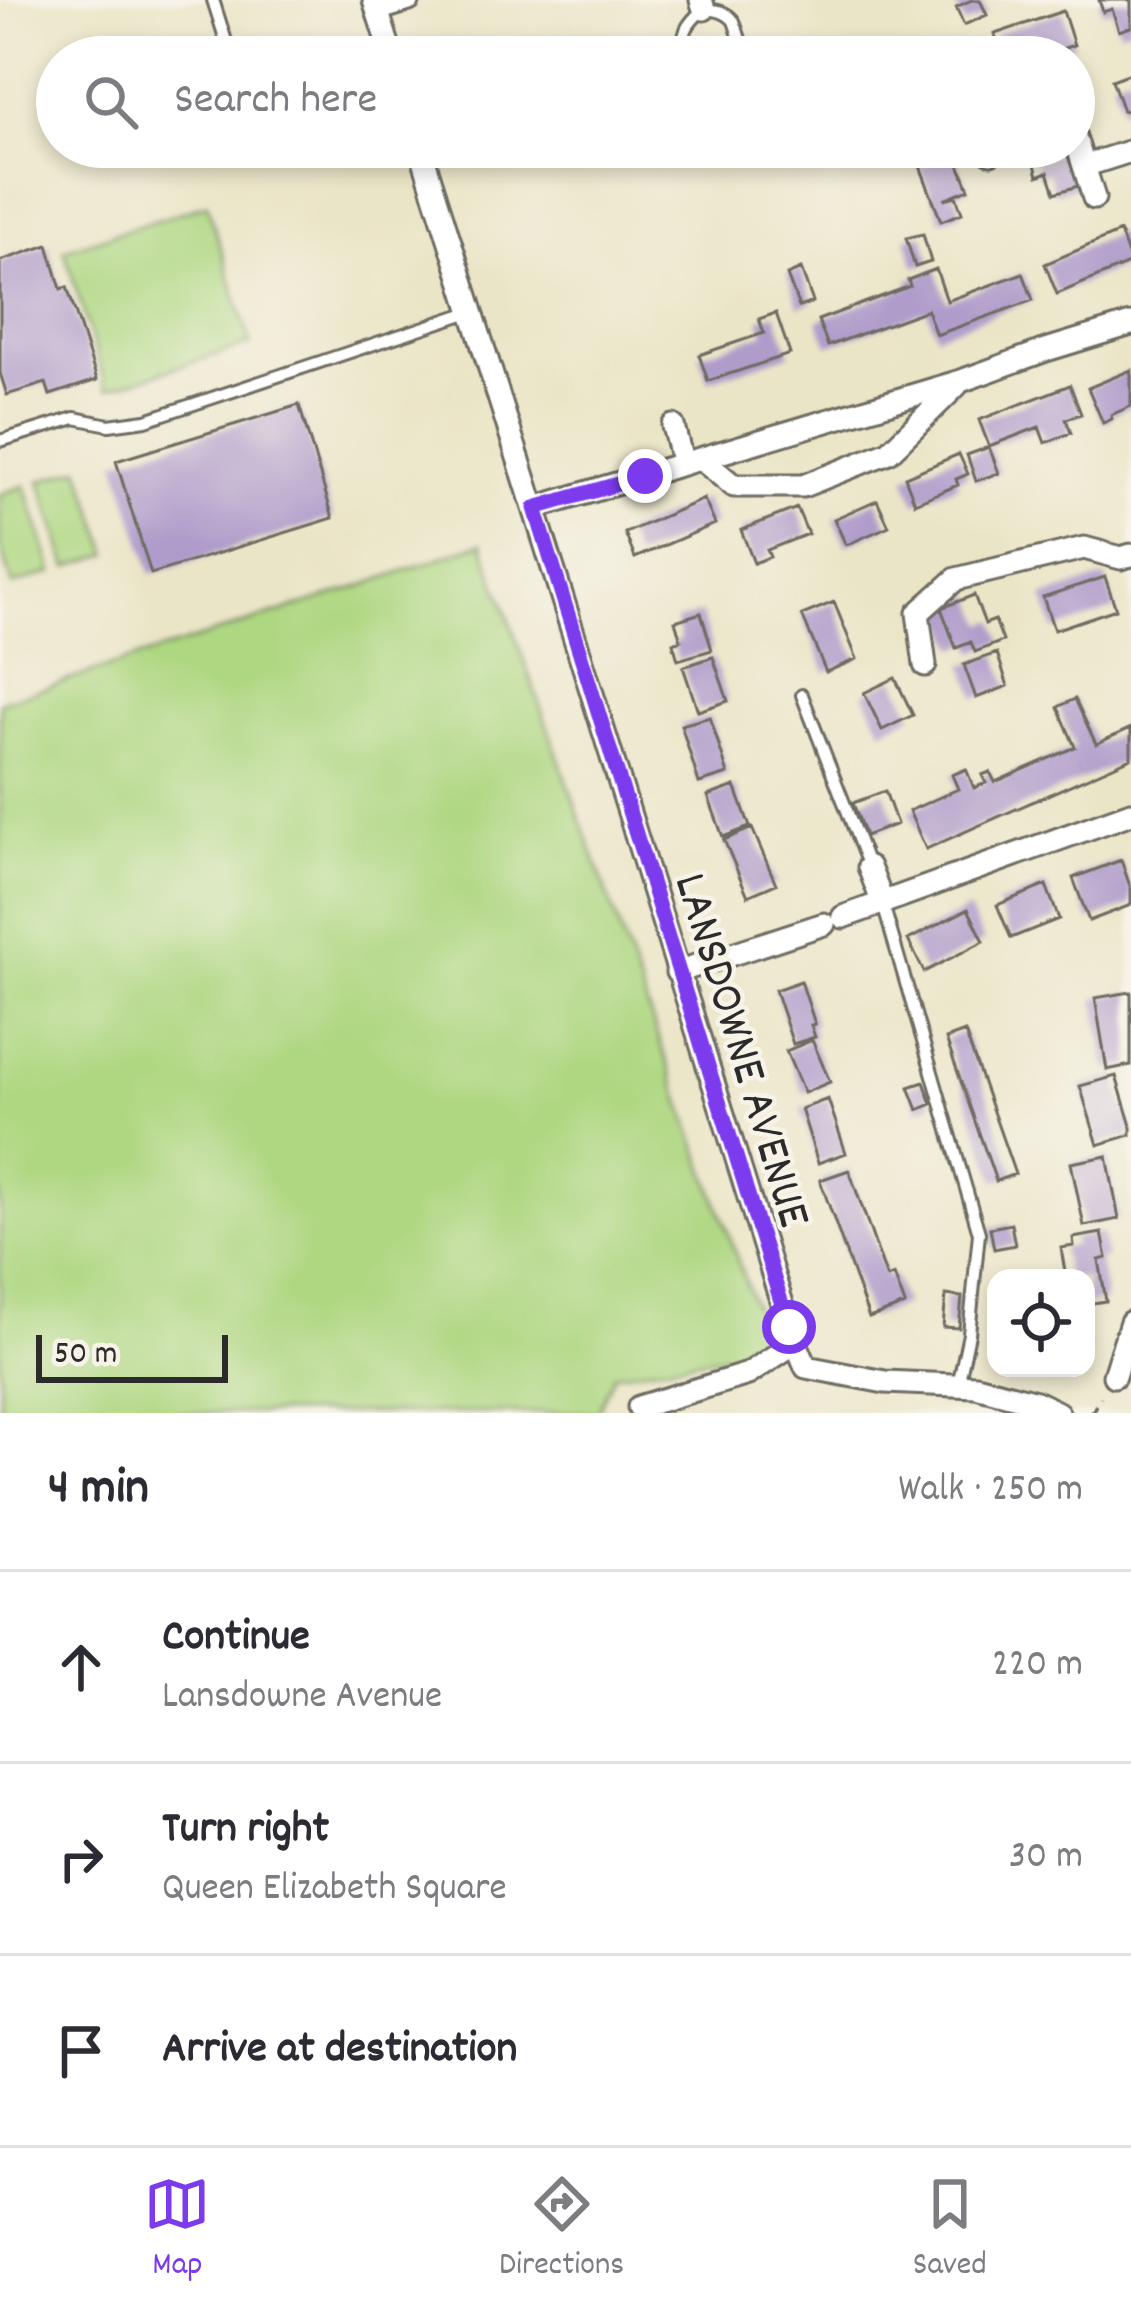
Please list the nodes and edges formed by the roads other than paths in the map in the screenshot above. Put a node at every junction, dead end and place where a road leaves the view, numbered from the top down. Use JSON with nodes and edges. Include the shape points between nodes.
{"nodes":[{"id":1,"x":213,"y":0,"type":"edge"},
{"id":2,"x":410,"y":0,"type":"edge"},
{"id":3,"x":702,"y":4,"type":"edge"},
{"id":4,"x":375,"y":5,"type":"edge"},
{"id":5,"x":224,"y":36,"type":"edge"},
{"id":6,"x":385,"y":36,"type":"edge"},
{"id":7,"x":682,"y":36,"type":"edge"},
{"id":8,"x":739,"y":36,"type":"edge"},
{"id":9,"x":1131,"y":151,"type":"edge"},
{"id":10,"x":1095,"y":162,"type":"edge"},
{"id":11,"x":427,"y":168,"type":"edge"},
{"id":12,"x":1085,"y":168,"type":"edge"},
{"id":13,"x":1094,"y":198,"type":"dead end"},
{"id":14,"x":473,"y":311,"type":"junction"},
{"id":15,"x":1131,"y":324,"type":"edge"},
{"id":16,"x":962,"y":381,"type":"junction"},
{"id":17,"x":673,"y":426,"type":"dead end"},
{"id":18,"x":0,"y":441,"type":"edge"},
{"id":19,"x":692,"y":462,"type":"junction"},
{"id":20,"x":535,"y":508,"type":"junction"},
{"id":21,"x":1131,"y":555,"type":"edge"},
{"id":22,"x":925,"y":665,"type":"dead end"},
{"id":23,"x":802,"y":695,"type":"dead end"},
{"id":24,"x":1131,"y":813,"type":"edge"},
{"id":25,"x":869,"y":866,"type":"joint"},
{"id":26,"x":882,"y":902,"type":"junction"},
{"id":27,"x":677,"y":972,"type":"junction"},
{"id":28,"x":1131,"y":1322,"type":"edge"},
{"id":29,"x":796,"y":1342,"type":"junction"},
{"id":30,"x":1114,"y":1376,"type":"dead end"},
{"id":31,"x":958,"y":1385,"type":"junction"},
{"id":32,"x":639,"y":1407,"type":"dead end"},
{"id":33,"x":1058,"y":1413,"type":"edge"}],
"edges":[{"from":1,"to":5,"type":"lane"},
{"from":2,"to":4,"type":"street"},
{"from":3,"to":7,"type":"lane"},
{"from":3,"to":8,"type":"lane","via":[[730,16]]},
{"from":4,"to":6,"type":"street"},
{"from":9,"to":10,"type":"street"},
{"from":11,"to":14,"type":"street","name":"LANSDOWNE AVENUE"},
{"from":12,"to":13,"type":"street"},
{"from":14,"to":18,"type":"lane","via":[[146,420],[109,425],[75,418]]},
{"from":14,"to":20,"type":"street","name":"LANSDOWNE AVENUE"},
{"from":15,"to":16,"type":"street"},
{"from":16,"to":19,"type":"street"},
{"from":16,"to":19,"type":"street","via":[[889,452],[802,486],[734,486]]},
{"from":17,"to":19,"type":"street"},
{"from":19,"to":20,"type":"street"},
{"from":20,"to":27,"type":"street","name":"LANSDOWNE AVENUE"},
{"from":21,"to":22,"type":"street","via":[[1084,548],[956,579],[918,613]]},
{"from":23,"to":25,"type":"lane"},
{"from":24,"to":26,"type":"street"},
{"from":25,"to":26,"type":"street"},
{"from":26,"to":27,"type":"street"},
{"from":26,"to":31,"type":"lane","via":[[979,1233]]},
{"from":27,"to":29,"type":"street","name":"LANSDOWNE AVENUE"},
{"from":28,"to":30,"type":"street"},
{"from":29,"to":31,"type":"street","via":[[806,1367]]},
{"from":29,"to":32,"type":"street","via":[[748,1374]]},
{"from":31,"to":33,"type":"street"}]}
